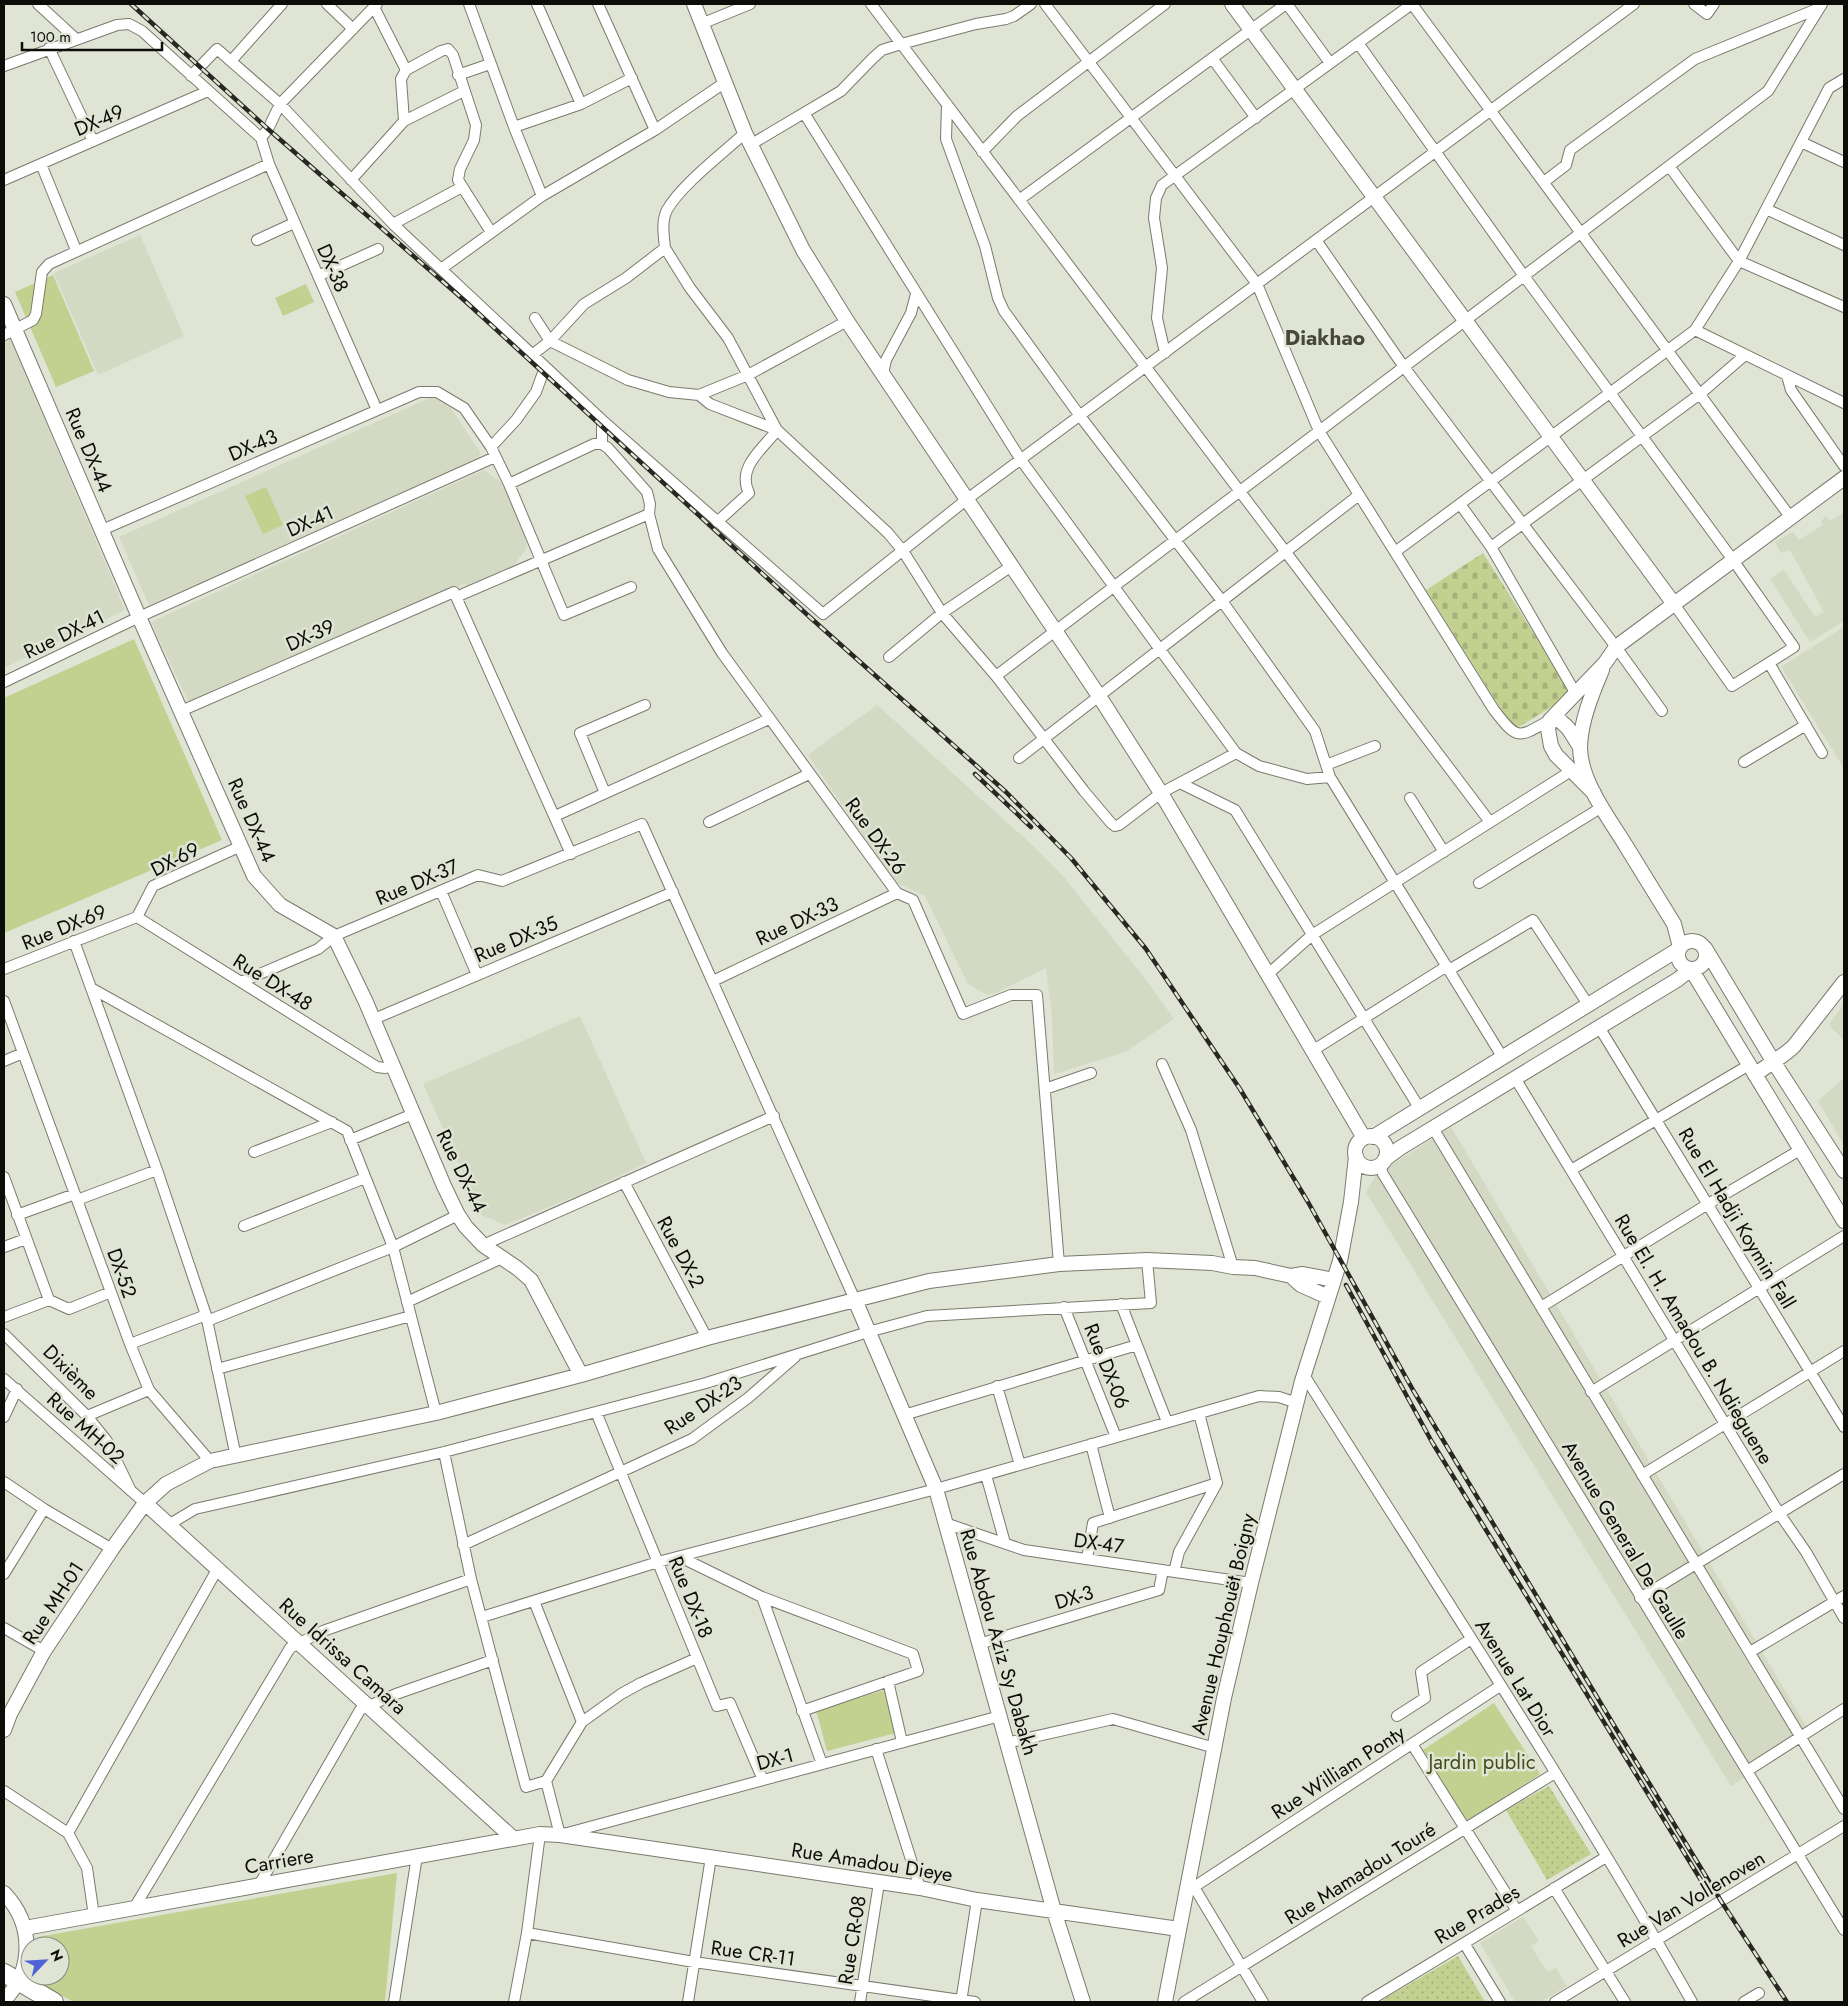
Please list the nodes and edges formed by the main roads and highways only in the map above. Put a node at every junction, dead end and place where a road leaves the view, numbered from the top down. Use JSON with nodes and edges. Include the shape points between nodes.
{"nodes":[{"id":1,"x":11,"y":1977,"type":"edge"},
{"id":2,"x":54,"y":2002,"type":"edge"}],
"edges":[{"from":1,"to":2,"type":"highway"}]}
